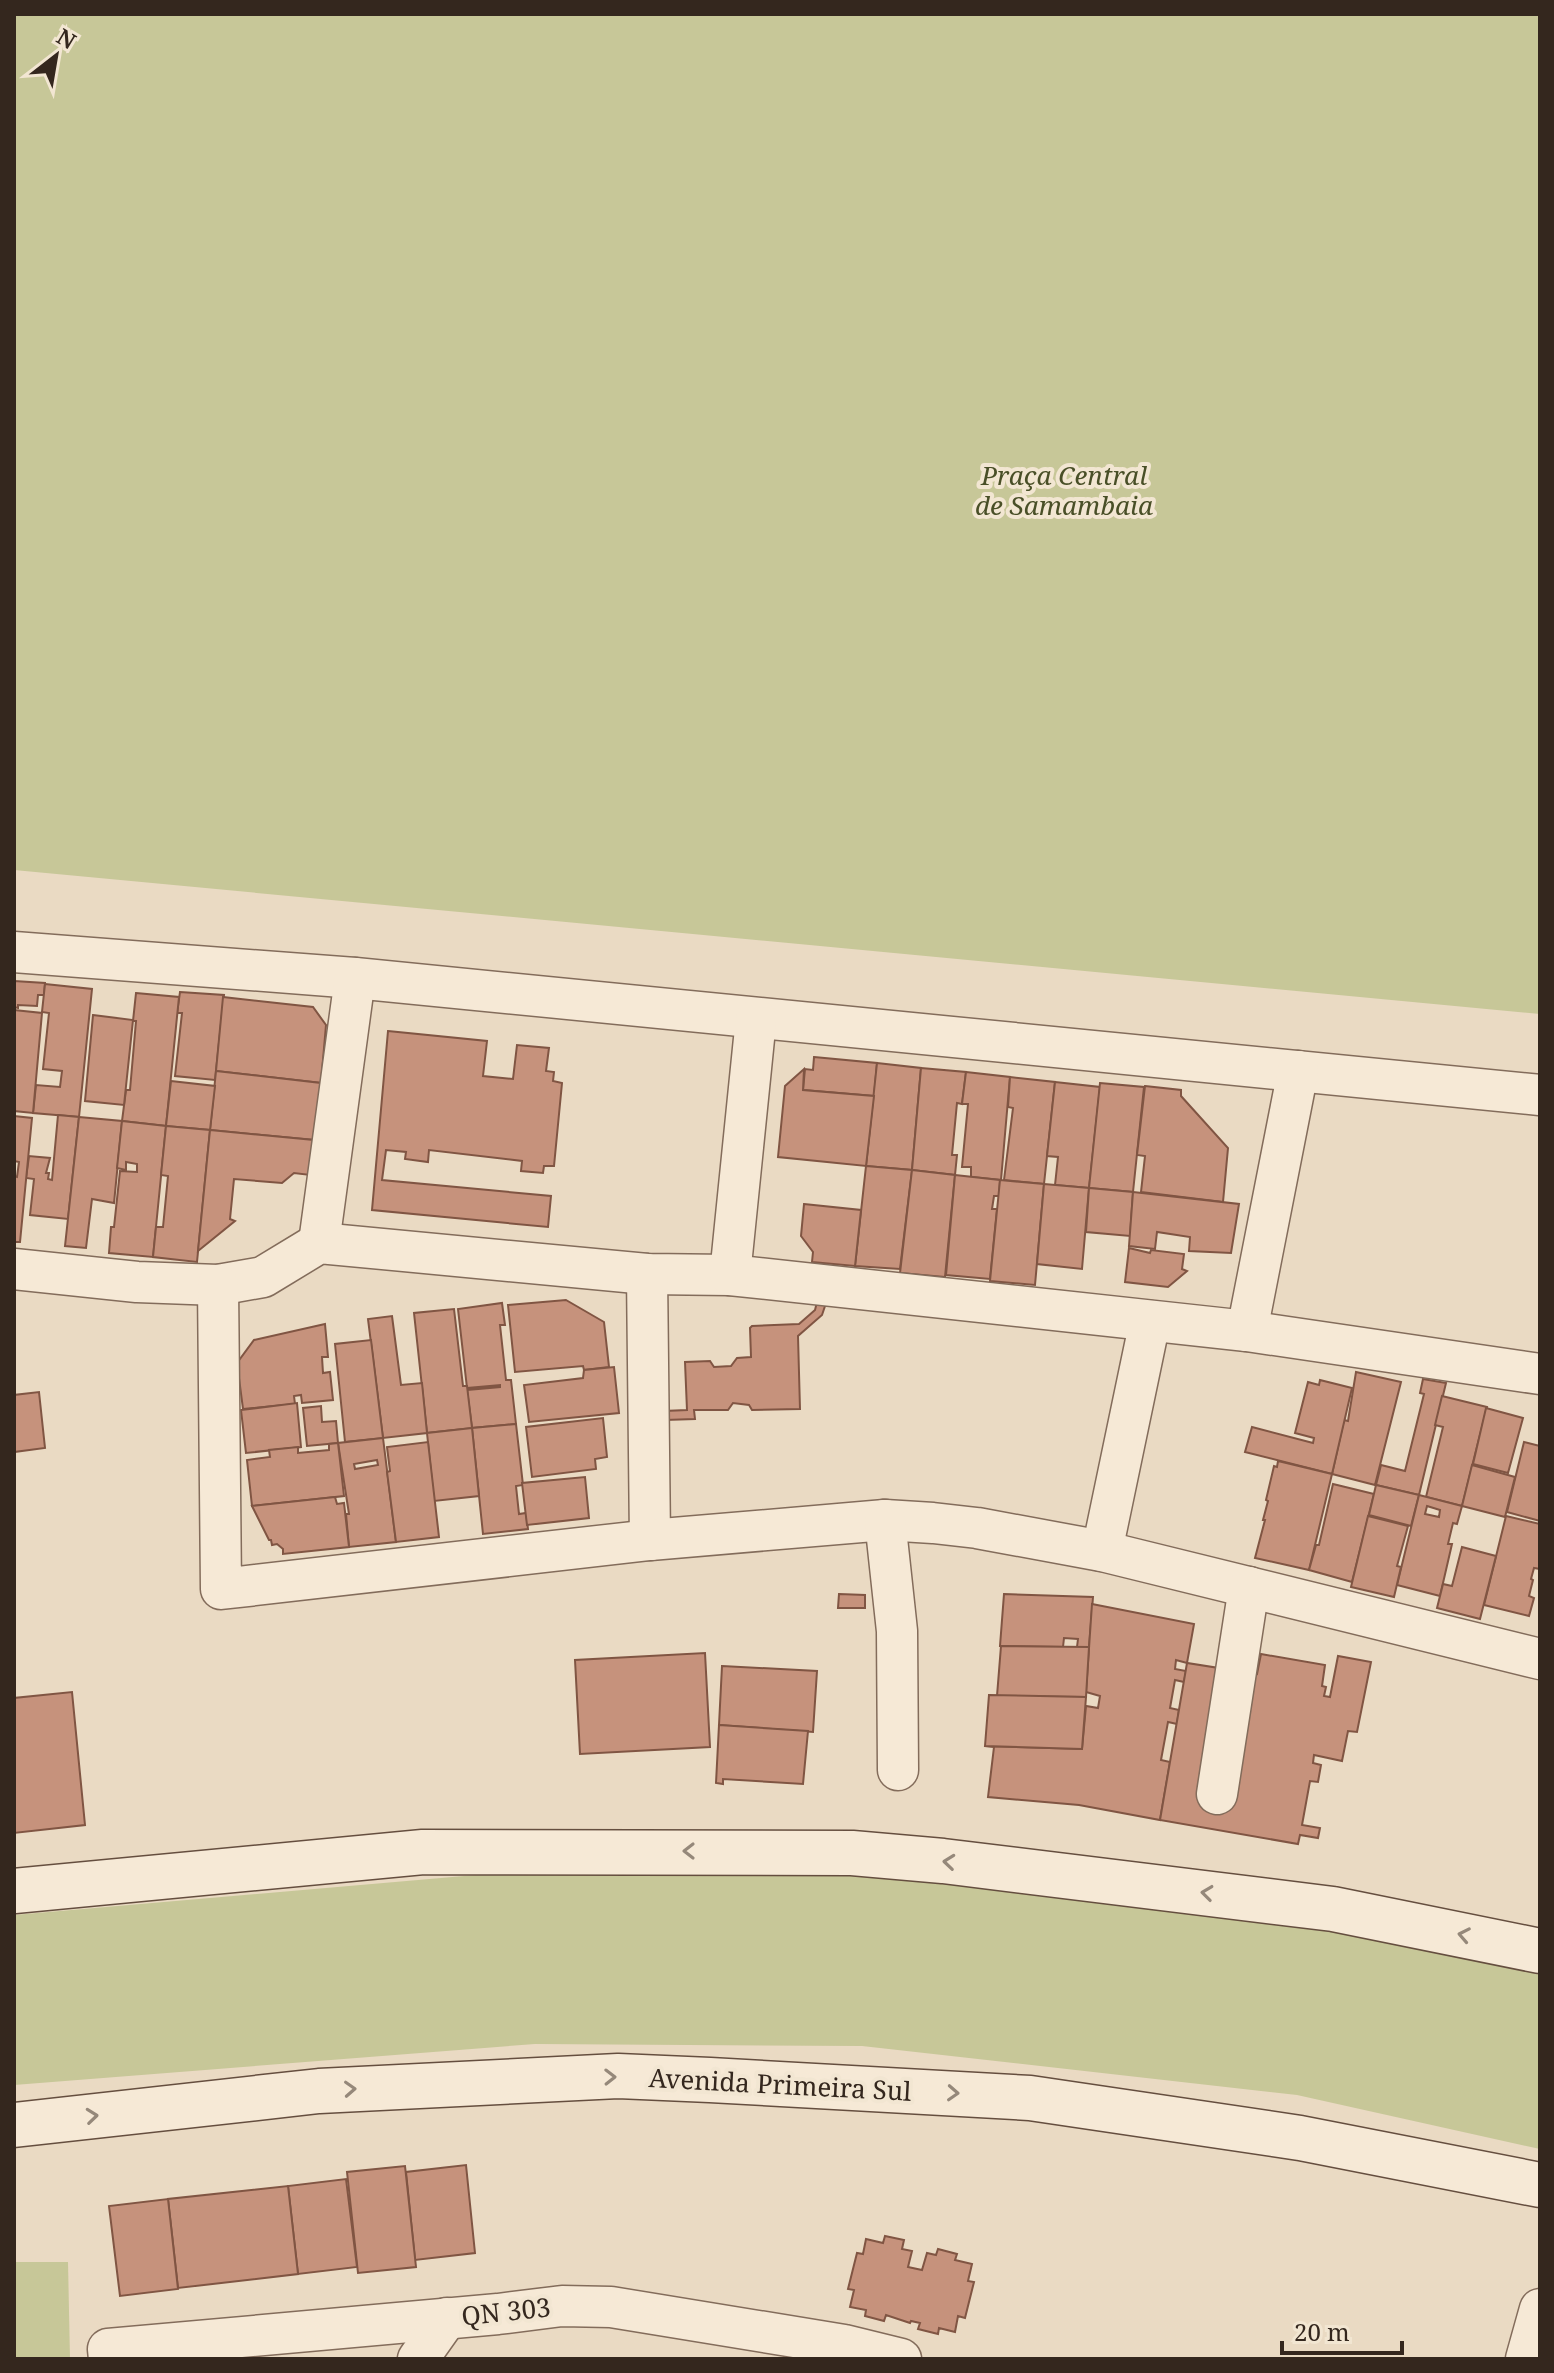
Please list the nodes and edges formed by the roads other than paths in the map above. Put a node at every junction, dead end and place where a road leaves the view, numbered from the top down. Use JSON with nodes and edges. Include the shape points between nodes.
{"nodes":[{"id":1,"x":14,"y":952,"type":"edge"},
{"id":2,"x":355,"y":978,"type":"junction"},
{"id":3,"x":756,"y":1019,"type":"junction"},
{"id":4,"x":1298,"y":1071,"type":"junction"},
{"id":5,"x":1540,"y":1095,"type":"edge"},
{"id":6,"x":319,"y":1243,"type":"junction"},
{"id":7,"x":14,"y":1269,"type":"edge"},
{"id":8,"x":647,"y":1274,"type":"junction"},
{"id":9,"x":730,"y":1275,"type":"junction"},
{"id":10,"x":218,"y":1285,"type":"junction"},
{"id":11,"x":1150,"y":1321,"type":"junction"},
{"id":12,"x":1247,"y":1331,"type":"junction"},
{"id":13,"x":1540,"y":1374,"type":"edge"},
{"id":14,"x":885,"y":1520,"type":"junction"},
{"id":15,"x":650,"y":1540,"type":"junction"},
{"id":16,"x":1102,"y":1551,"type":"junction"},
{"id":17,"x":1249,"y":1587,"type":"junction"},
{"id":18,"x":1540,"y":1659,"type":"edge"},
{"id":19,"x":898,"y":1770,"type":"dead end"},
{"id":20,"x":1217,"y":1794,"type":"dead end"},
{"id":21,"x":14,"y":1891,"type":"edge"},
{"id":22,"x":1540,"y":1951,"type":"edge"},
{"id":23,"x":14,"y":2125,"type":"edge"},
{"id":24,"x":1540,"y":2185,"type":"edge"},
{"id":25,"x":1540,"y":2309,"type":"edge"},
{"id":26,"x":447,"y":2318,"type":"junction"},
{"id":27,"x":109,"y":2354,"type":"edge"},
{"id":28,"x":418,"y":2359,"type":"edge"},
{"id":29,"x":901,"y":2359,"type":"edge"},
{"id":30,"x":1526,"y":2359,"type":"edge"}],
"edges":[{"from":1,"to":2,"type":"street"},
{"from":2,"to":3,"type":"street"},
{"from":2,"to":6,"type":"street"},
{"from":3,"to":4,"type":"street"},
{"from":3,"to":9,"type":"street"},
{"from":4,"to":5,"type":"street"},
{"from":4,"to":12,"type":"street"},
{"from":6,"to":8,"type":"street"},
{"from":6,"to":10,"type":"street","via":[[263,1277]]},
{"from":7,"to":10,"type":"street"},
{"from":8,"to":9,"type":"street"},
{"from":8,"to":15,"type":"street"},
{"from":9,"to":11,"type":"street"},
{"from":10,"to":15,"type":"street","via":[[221,1589]]},
{"from":11,"to":12,"type":"street"},
{"from":11,"to":16,"type":"street"},
{"from":12,"to":13,"type":"street"},
{"from":14,"to":15,"type":"street"},
{"from":14,"to":16,"type":"street","via":[[977,1528]]},
{"from":14,"to":19,"type":"street","via":[[897,1631]]},
{"from":16,"to":17,"type":"street"},
{"from":17,"to":18,"type":"street"},
{"from":17,"to":20,"type":"street"},
{"from":22,"to":21,"type":"main road","one_way":true,"via":[[1333,1909],[852,1853],[423,1852]]},
{"from":23,"to":24,"type":"main road","name":"Avenida Primeira Sul","one_way":true,"via":[[319,2091],[618,2076],[695,2079],[1030,2098],[1300,2138]]},
{"from":25,"to":30,"type":"street"},
{"from":26,"to":27,"type":"street","name":"QN 303"},
{"from":26,"to":28,"type":"street"},
{"from":26,"to":29,"type":"street","name":"QN 303","via":[[562,2306],[611,2307]]}]}
